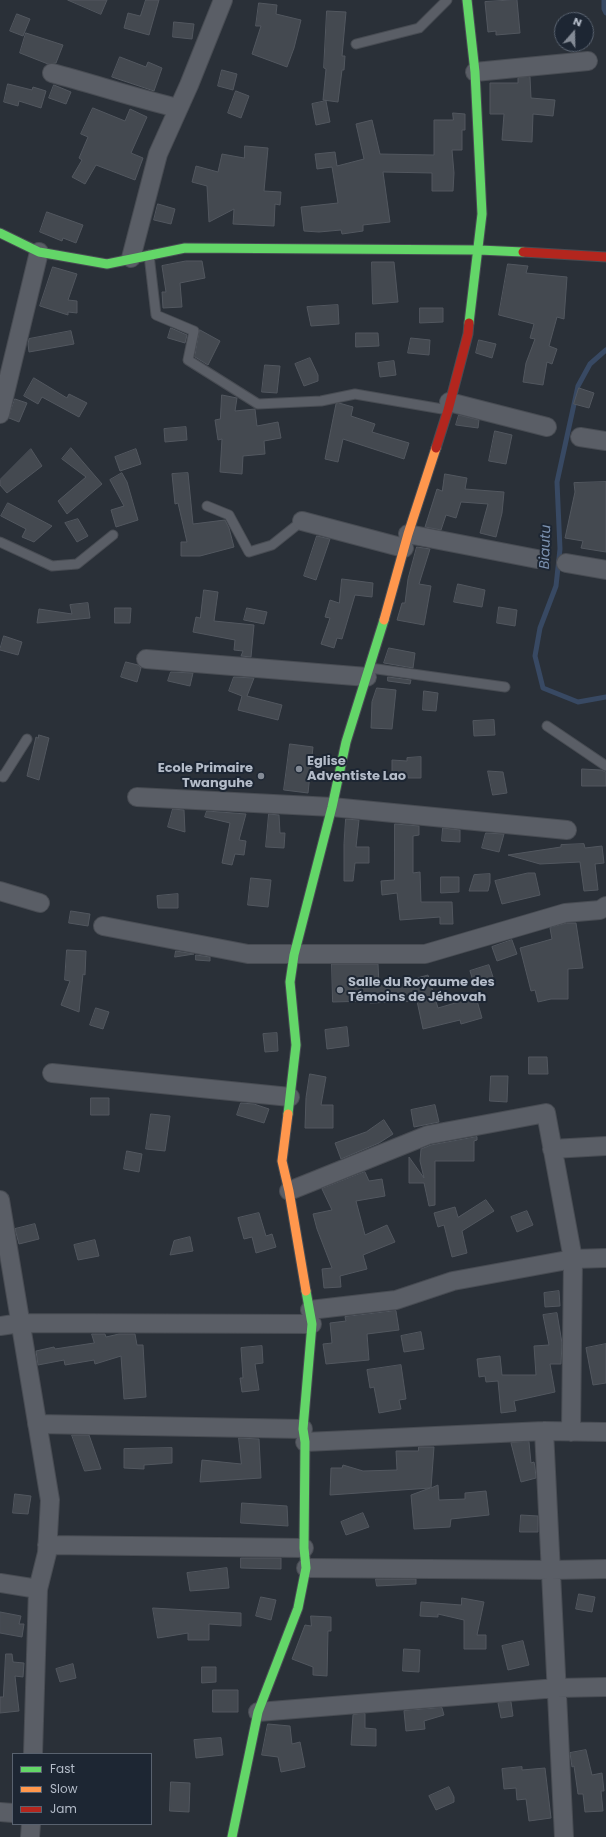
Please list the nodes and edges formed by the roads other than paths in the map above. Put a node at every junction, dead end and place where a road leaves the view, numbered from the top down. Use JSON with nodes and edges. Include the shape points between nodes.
{"nodes":[{"id":1,"x":223,"y":0,"type":"edge"},
{"id":2,"x":447,"y":0,"type":"edge"},
{"id":3,"x":467,"y":0,"type":"edge"},
{"id":4,"x":356,"y":44,"type":"dead end"},
{"id":5,"x":588,"y":61,"type":"dead end"},
{"id":6,"x":475,"y":72,"type":"junction"},
{"id":7,"x":52,"y":73,"type":"dead end"},
{"id":8,"x":178,"y":108,"type":"junction"},
{"id":9,"x":0,"y":234,"type":"edge"},
{"id":10,"x":479,"y":250,"type":"junction"},
{"id":11,"x":39,"y":252,"type":"junction"},
{"id":12,"x":149,"y":255,"type":"junction"},
{"id":13,"x":606,"y":257,"type":"edge"},
{"id":14,"x":131,"y":258,"type":"junction"},
{"id":15,"x":448,"y":406,"type":"junction"},
{"id":16,"x":0,"y":414,"type":"edge"},
{"id":17,"x":547,"y":427,"type":"dead end"},
{"id":18,"x":580,"y":437,"type":"dead end"},
{"id":19,"x":606,"y":441,"type":"edge"},
{"id":20,"x":207,"y":506,"type":"dead end"},
{"id":21,"x":302,"y":521,"type":"joint"},
{"id":22,"x":113,"y":536,"type":"dead end"},
{"id":23,"x":406,"y":541,"type":"junction"},
{"id":24,"x":0,"y":542,"type":"edge"},
{"id":25,"x":537,"y":559,"type":"dead end"},
{"id":26,"x":566,"y":563,"type":"dead end"},
{"id":27,"x":606,"y":570,"type":"edge"},
{"id":28,"x":146,"y":660,"type":"dead end"},
{"id":29,"x":368,"y":673,"type":"junction"},
{"id":30,"x":505,"y":687,"type":"dead end"},
{"id":31,"x":546,"y":726,"type":"dead end"},
{"id":32,"x":27,"y":739,"type":"dead end"},
{"id":33,"x":606,"y":766,"type":"edge"},
{"id":34,"x":0,"y":776,"type":"edge"},
{"id":35,"x":137,"y":797,"type":"dead end"},
{"id":36,"x":332,"y":807,"type":"junction"},
{"id":37,"x":568,"y":830,"type":"dead end"},
{"id":38,"x":0,"y":891,"type":"edge"},
{"id":39,"x":40,"y":903,"type":"dead end"},
{"id":40,"x":606,"y":906,"type":"edge"},
{"id":41,"x":103,"y":926,"type":"dead end"},
{"id":42,"x":294,"y":955,"type":"junction"},
{"id":43,"x":52,"y":1073,"type":"dead end"},
{"id":44,"x":290,"y":1097,"type":"junction"},
{"id":45,"x":606,"y":1146,"type":"edge"},
{"id":46,"x":552,"y":1149,"type":"junction"},
{"id":47,"x":289,"y":1191,"type":"junction"},
{"id":48,"x":0,"y":1200,"type":"edge"},
{"id":49,"x":2,"y":1222,"type":"edge"},
{"id":50,"x":606,"y":1258,"type":"edge"},
{"id":51,"x":573,"y":1259,"type":"junction"},
{"id":52,"x":311,"y":1317,"type":"junction"},
{"id":53,"x":20,"y":1323,"type":"junction"},
{"id":54,"x":0,"y":1326,"type":"edge"},
{"id":55,"x":37,"y":1424,"type":"junction"},
{"id":56,"x":544,"y":1431,"type":"junction"},
{"id":57,"x":571,"y":1432,"type":"junction"},
{"id":58,"x":606,"y":1432,"type":"edge"},
{"id":59,"x":304,"y":1436,"type":"junction"},
{"id":60,"x":47,"y":1545,"type":"junction"},
{"id":61,"x":304,"y":1548,"type":"junction"},
{"id":62,"x":306,"y":1568,"type":"junction"},
{"id":63,"x":606,"y":1569,"type":"edge"},
{"id":64,"x":551,"y":1570,"type":"junction"},
{"id":65,"x":0,"y":1583,"type":"edge"},
{"id":66,"x":38,"y":1589,"type":"junction"},
{"id":67,"x":606,"y":1687,"type":"edge"},
{"id":68,"x":557,"y":1688,"type":"junction"},
{"id":69,"x":258,"y":1712,"type":"junction"},
{"id":70,"x":33,"y":1753,"type":"edge"},
{"id":71,"x":0,"y":1812,"type":"edge"},
{"id":72,"x":12,"y":1813,"type":"edge"},
{"id":73,"x":31,"y":1825,"type":"edge"},
{"id":74,"x":30,"y":1837,"type":"edge"},
{"id":75,"x":232,"y":1837,"type":"edge"},
{"id":76,"x":564,"y":1837,"type":"edge"}],
"edges":[{"from":1,"to":8,"type":"street"},
{"from":2,"to":4,"type":"lane","via":[[419,28]]},
{"from":3,"to":6,"type":"street"},
{"from":5,"to":6,"type":"street"},
{"from":6,"to":10,"type":"street","via":[[482,214]]},
{"from":7,"to":8,"type":"street"},
{"from":8,"to":14,"type":"street","via":[[158,154]]},
{"from":9,"to":11,"type":"street"},
{"from":10,"to":12,"type":"street","via":[[185,248]]},
{"from":10,"to":13,"type":"street"},
{"from":10,"to":15,"type":"street","via":[[468,334]]},
{"from":11,"to":14,"type":"street","via":[[107,264]]},
{"from":11,"to":16,"type":"street"},
{"from":12,"to":14,"type":"street"},
{"from":12,"to":15,"type":"lane","via":[[156,315],[194,331],[188,360],[258,404],[321,401],[355,394]]},
{"from":15,"to":17,"type":"street"},
{"from":15,"to":23,"type":"street"},
{"from":18,"to":19,"type":"street"},
{"from":20,"to":21,"type":"lane","via":[[229,515],[249,552],[272,545]]},
{"from":21,"to":23,"type":"street"},
{"from":22,"to":24,"type":"lane","via":[[77,564],[52,566]]},
{"from":23,"to":25,"type":"street"},
{"from":23,"to":29,"type":"street"},
{"from":26,"to":27,"type":"street"},
{"from":28,"to":29,"type":"street"},
{"from":29,"to":30,"type":"lane"},
{"from":29,"to":36,"type":"street","via":[[346,742]]},
{"from":31,"to":33,"type":"lane"},
{"from":32,"to":34,"type":"lane","via":[[3,777]]},
{"from":35,"to":36,"type":"street"},
{"from":36,"to":37,"type":"street"},
{"from":36,"to":42,"type":"street"},
{"from":38,"to":39,"type":"street"},
{"from":40,"to":42,"type":"street","via":[[600,910],[565,913],[425,954]]},
{"from":41,"to":42,"type":"street","via":[[248,954]]},
{"from":42,"to":44,"type":"street","via":[[290,982],[296,1046]]},
{"from":43,"to":44,"type":"street"},
{"from":44,"to":47,"type":"street","via":[[282,1161]]},
{"from":45,"to":46,"type":"street"},
{"from":46,"to":47,"type":"street","via":[[546,1113],[428,1135]]},
{"from":46,"to":51,"type":"street"},
{"from":47,"to":52,"type":"street"},
{"from":48,"to":49,"type":"street"},
{"from":49,"to":53,"type":"street"},
{"from":50,"to":51,"type":"street"},
{"from":51,"to":52,"type":"street","via":[[453,1281],[396,1300]]},
{"from":51,"to":57,"type":"street"},
{"from":52,"to":53,"type":"street"},
{"from":52,"to":59,"type":"street"},
{"from":53,"to":54,"type":"street"},
{"from":53,"to":55,"type":"street"},
{"from":55,"to":59,"type":"street"},
{"from":55,"to":60,"type":"street","via":[[50,1500]]},
{"from":56,"to":57,"type":"street"},
{"from":56,"to":59,"type":"street"},
{"from":56,"to":64,"type":"street"},
{"from":57,"to":58,"type":"street"},
{"from":59,"to":61,"type":"street"},
{"from":60,"to":61,"type":"street"},
{"from":60,"to":66,"type":"street"},
{"from":61,"to":62,"type":"street"},
{"from":62,"to":64,"type":"street"},
{"from":62,"to":69,"type":"street","via":[[298,1608]]},
{"from":63,"to":64,"type":"street"},
{"from":64,"to":68,"type":"street"},
{"from":65,"to":66,"type":"street"},
{"from":66,"to":70,"type":"street"},
{"from":67,"to":68,"type":"street"},
{"from":68,"to":69,"type":"street"},
{"from":68,"to":76,"type":"street"},
{"from":69,"to":75,"type":"street"},
{"from":71,"to":72,"type":"street"},
{"from":73,"to":74,"type":"street"}]}
